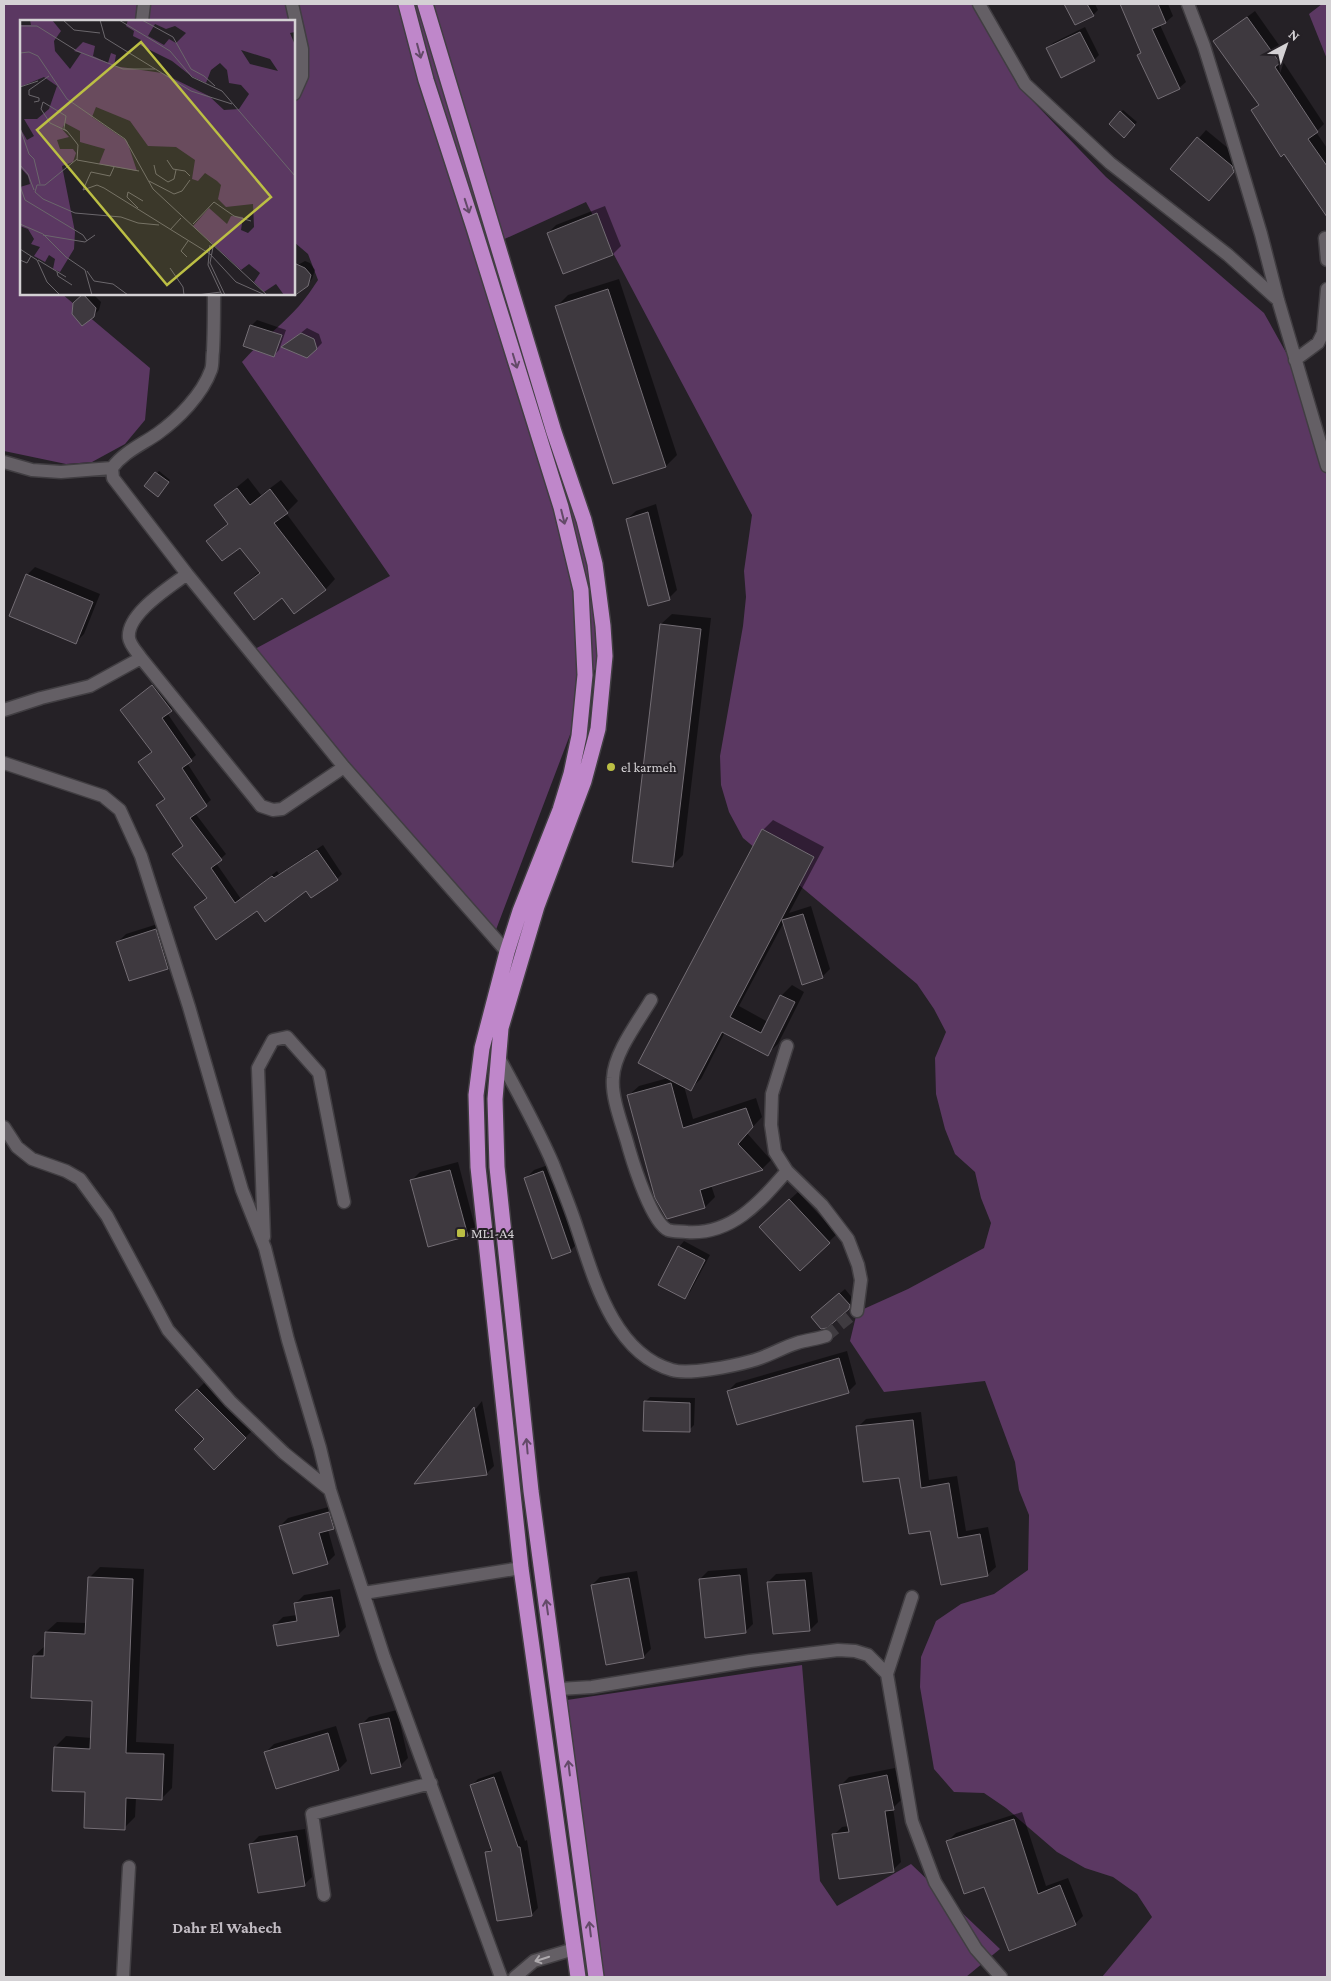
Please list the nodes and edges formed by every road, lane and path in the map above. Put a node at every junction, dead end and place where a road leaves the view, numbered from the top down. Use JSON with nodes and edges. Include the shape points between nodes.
{"nodes":[{"id":1,"x":144,"y":4,"type":"edge"},
{"id":2,"x":292,"y":4,"type":"edge"},
{"id":3,"x":406,"y":4,"type":"edge"},
{"id":4,"x":425,"y":4,"type":"edge"},
{"id":5,"x":980,"y":4,"type":"edge"},
{"id":6,"x":1188,"y":4,"type":"edge"},
{"id":7,"x":142,"y":20,"type":"edge"},
{"id":8,"x":295,"y":92,"type":"edge"},
{"id":9,"x":1325,"y":238,"type":"dead end"},
{"id":10,"x":1327,"y":260,"type":"edge"},
{"id":11,"x":1327,"y":289,"type":"edge"},
{"id":12,"x":214,"y":295,"type":"edge"},
{"id":13,"x":1278,"y":300,"type":"junction"},
{"id":14,"x":1295,"y":360,"type":"junction"},
{"id":15,"x":4,"y":462,"type":"edge"},
{"id":16,"x":1327,"y":466,"type":"edge"},
{"id":17,"x":112,"y":468,"type":"junction"},
{"id":18,"x":187,"y":574,"type":"junction"},
{"id":19,"x":141,"y":658,"type":"junction"},
{"id":20,"x":4,"y":710,"type":"edge"},
{"id":21,"x":4,"y":763,"type":"edge"},
{"id":22,"x":344,"y":767,"type":"junction"},
{"id":23,"x":507,"y":952,"type":"junction"},
{"id":24,"x":651,"y":1000,"type":"dead end"},
{"id":25,"x":787,"y":1046,"type":"dead end"},
{"id":26,"x":498,"y":1056,"type":"junction"},
{"id":27,"x":4,"y":1127,"type":"edge"},
{"id":28,"x":787,"y":1172,"type":"junction"},
{"id":29,"x":344,"y":1202,"type":"dead end"},
{"id":30,"x":264,"y":1248,"type":"junction"},
{"id":31,"x":857,"y":1311,"type":"tunnel mouth"},
{"id":32,"x":826,"y":1336,"type":"tunnel mouth"},
{"id":33,"x":330,"y":1490,"type":"junction"},
{"id":34,"x":521,"y":1568,"type":"junction"},
{"id":35,"x":364,"y":1593,"type":"junction"},
{"id":36,"x":912,"y":1598,"type":"dead end"},
{"id":37,"x":887,"y":1674,"type":"junction"},
{"id":38,"x":559,"y":1689,"type":"junction"},
{"id":39,"x":431,"y":1783,"type":"junction"},
{"id":40,"x":129,"y":1867,"type":"dead end"},
{"id":41,"x":324,"y":1895,"type":"dead end"},
{"id":42,"x":574,"y":1949,"type":"junction"},
{"id":43,"x":123,"y":1977,"type":"edge"},
{"id":44,"x":501,"y":1977,"type":"edge"},
{"id":45,"x":515,"y":1977,"type":"edge"},
{"id":46,"x":578,"y":1977,"type":"edge"},
{"id":47,"x":596,"y":1977,"type":"edge"},
{"id":48,"x":1002,"y":1977,"type":"edge"}],
"edges":[{"from":1,"to":7,"type":"street"},
{"from":2,"to":8,"type":"street","via":[[302,49],[302,76]]},
{"from":3,"to":23,"type":"highway","one_way":true,"via":[[426,80],[561,507],[581,590],[585,675],[579,736],[560,810]]},
{"from":4,"to":26,"type":"highway","via":[[554,432],[584,520],[595,564],[606,656],[598,729],[584,781],[537,906],[501,1028]]},
{"from":5,"to":13,"type":"street","via":[[1025,84],[1110,163],[1228,255]]},
{"from":6,"to":13,"type":"street","via":[[1228,123]]},
{"from":9,"to":10,"type":"street"},
{"from":11,"to":14,"type":"street","via":[[1323,333],[1318,344]]},
{"from":12,"to":17,"type":"street","via":[[211,369],[202,387],[167,427],[124,454]]},
{"from":13,"to":14,"type":"street"},
{"from":14,"to":16,"type":"street"},
{"from":15,"to":17,"type":"street","via":[[32,470],[61,472]]},
{"from":17,"to":18,"type":"street","via":[[113,478]]},
{"from":18,"to":19,"type":"street","via":[[134,619],[129,640]]},
{"from":18,"to":22,"type":"street"},
{"from":19,"to":20,"type":"street","via":[[90,686]]},
{"from":19,"to":22,"type":"street","via":[[261,806],[282,810]]},
{"from":21,"to":30,"type":"street","via":[[103,796],[120,810],[141,856],[242,1190]]},
{"from":22,"to":23,"type":"street"},
{"from":23,"to":34,"type":"highway","via":[[482,1048],[476,1095],[478,1167]]},
{"from":24,"to":28,"type":"street","via":[[618,1058],[612,1078],[634,1166],[656,1218],[668,1230],[695,1232],[718,1229],[738,1220],[760,1202]]},
{"from":25,"to":28,"type":"street","via":[[772,1094],[771,1125],[775,1152]]},
{"from":26,"to":32,"type":"street","via":[[552,1162],[594,1280],[628,1341],[652,1361],[673,1370],[698,1370],[752,1361],[797,1343]]},
{"from":38,"to":26,"type":"highway","one_way":true,"via":[[531,1491],[497,1167],[495,1099]]},
{"from":27,"to":33,"type":"street","via":[[17,1147],[32,1159],[80,1178],[107,1216],[168,1330],[230,1402],[284,1453]]},
{"from":28,"to":31,"type":"street","via":[[822,1205],[848,1239],[861,1280]]},
{"from":29,"to":30,"type":"street","via":[[319,1072],[287,1036],[273,1040],[258,1068]]},
{"from":30,"to":33,"type":"street"},
{"from":33,"to":35,"type":"street"},
{"from":34,"to":35,"type":"street"},
{"from":34,"to":42,"type":"highway"},
{"from":35,"to":39,"type":"street"},
{"from":36,"to":37,"type":"street"},
{"from":37,"to":38,"type":"street","via":[[868,1655],[855,1650],[838,1650],[592,1687]]},
{"from":37,"to":48,"type":"street","via":[[912,1822],[920,1848],[934,1882],[976,1949]]},
{"from":47,"to":38,"type":"highway","one_way":true},
{"from":39,"to":41,"type":"street","via":[[312,1814]]},
{"from":39,"to":44,"type":"street"},
{"from":40,"to":43,"type":"street"},
{"from":42,"to":45,"type":"street","one_way":true,"via":[[534,1961]]},
{"from":42,"to":46,"type":"highway"}]}
